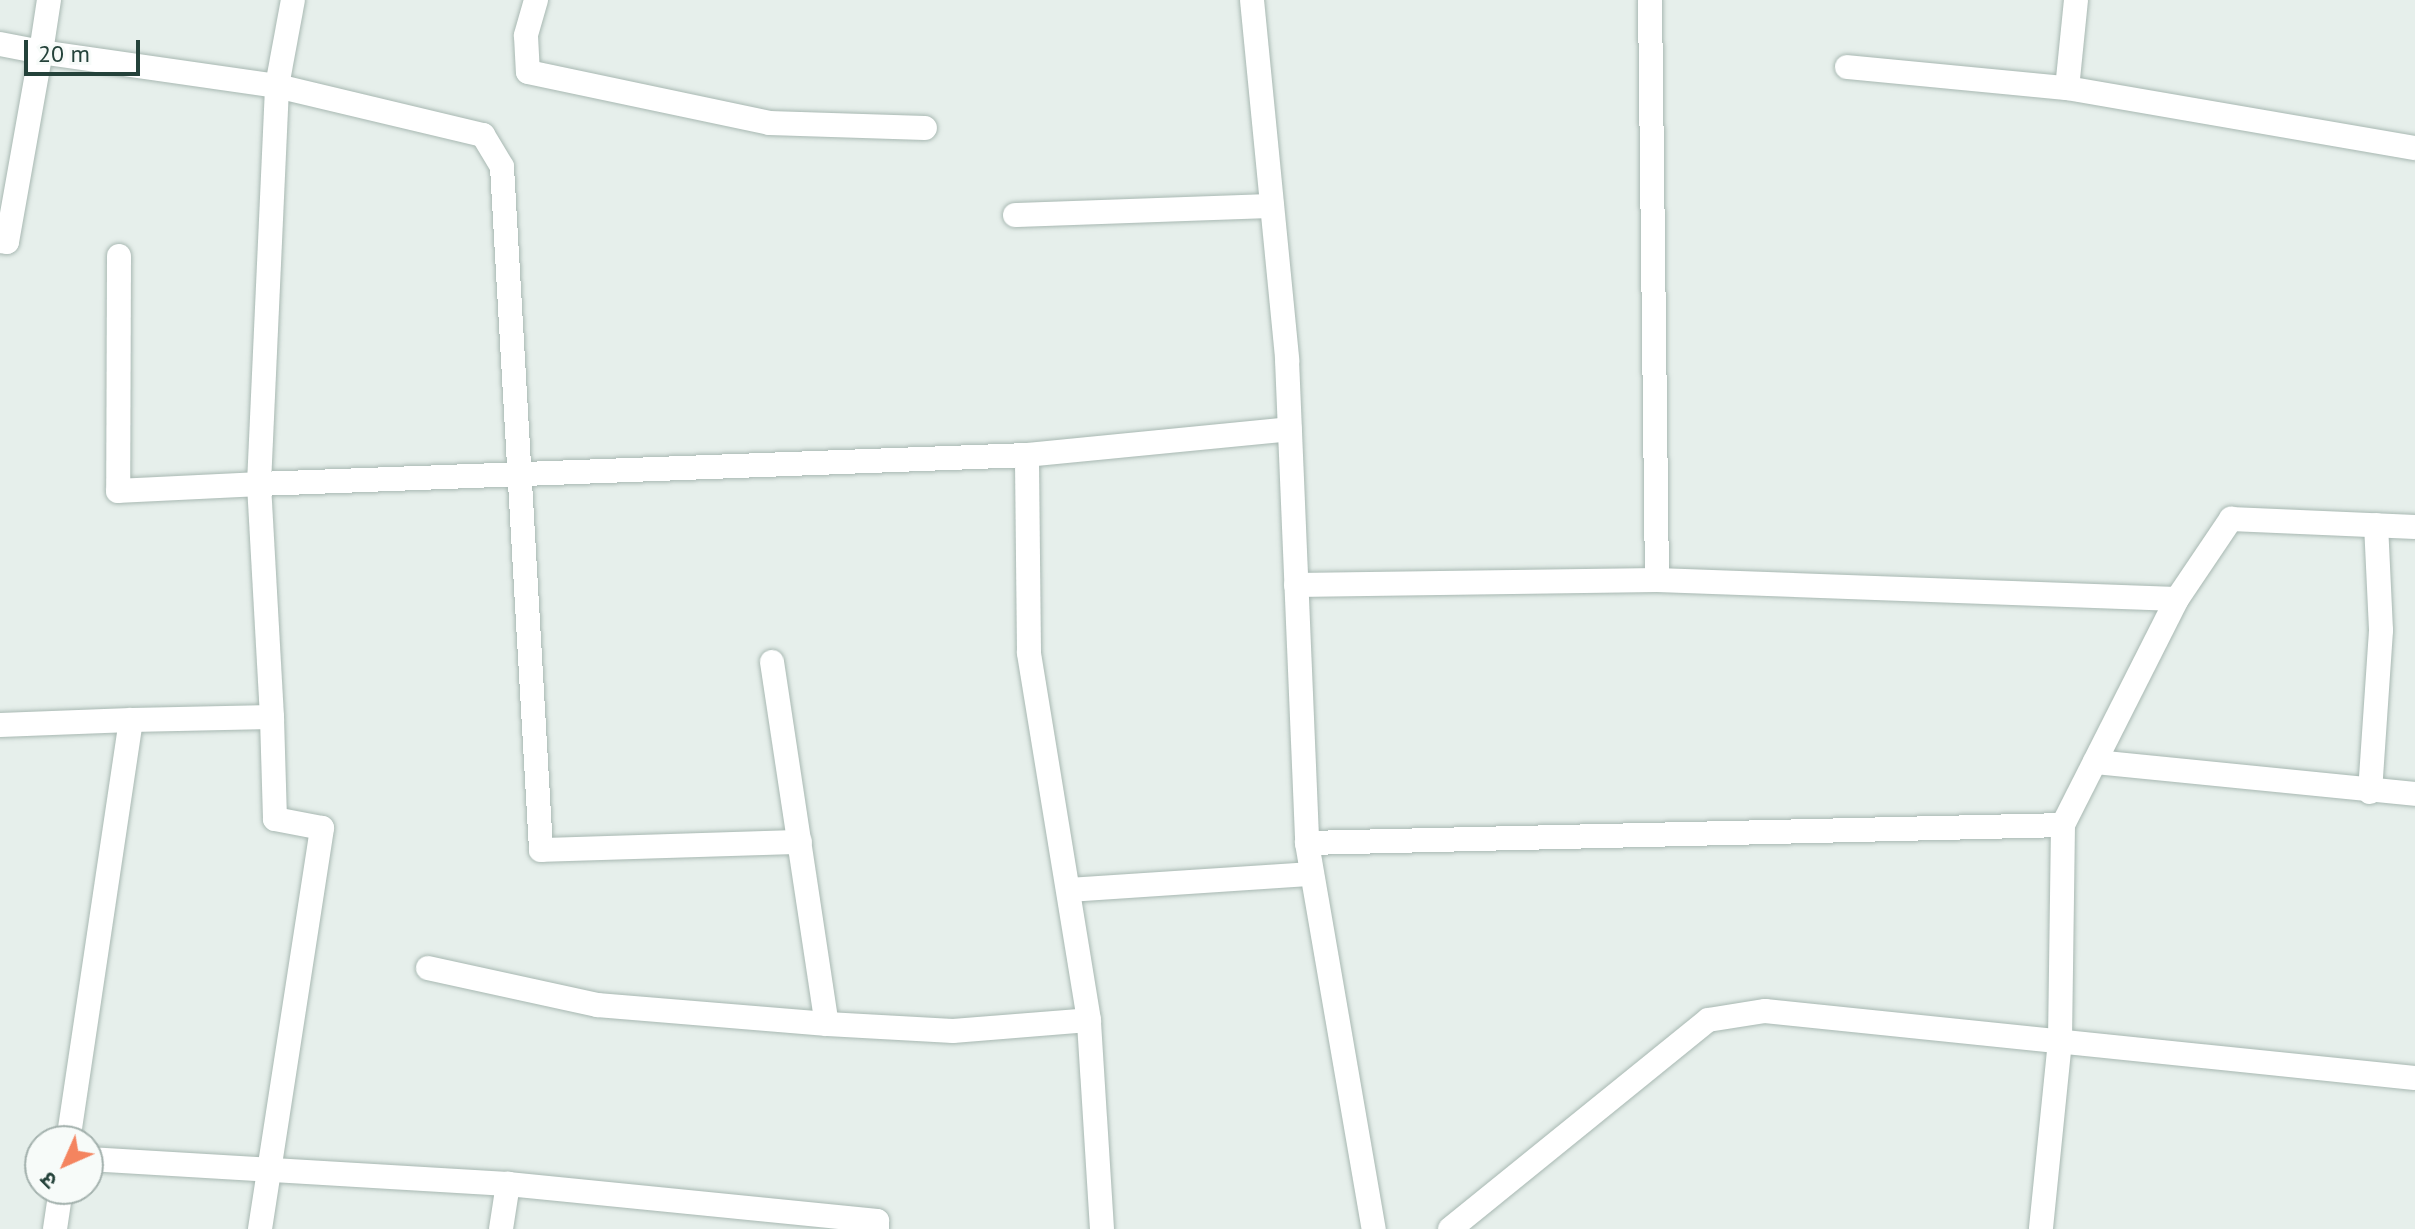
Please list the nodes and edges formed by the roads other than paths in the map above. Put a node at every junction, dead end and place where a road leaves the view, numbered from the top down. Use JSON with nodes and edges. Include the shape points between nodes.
{"nodes":[{"id":1,"x":49,"y":0,"type":"edge"},
{"id":2,"x":293,"y":0,"type":"edge"},
{"id":3,"x":536,"y":0,"type":"edge"},
{"id":4,"x":1252,"y":0,"type":"edge"},
{"id":5,"x":1650,"y":0,"type":"edge"},
{"id":6,"x":2076,"y":0,"type":"edge"},
{"id":7,"x":0,"y":44,"type":"edge"},
{"id":8,"x":41,"y":52,"type":"junction"},
{"id":9,"x":1847,"y":67,"type":"dead end"},
{"id":10,"x":277,"y":86,"type":"junction"},
{"id":11,"x":2067,"y":88,"type":"junction"},
{"id":12,"x":925,"y":128,"type":"dead end"},
{"id":13,"x":2415,"y":148,"type":"edge"},
{"id":14,"x":1272,"y":206,"type":"junction"},
{"id":15,"x":1015,"y":215,"type":"dead end"},
{"id":16,"x":0,"y":241,"type":"edge"},
{"id":17,"x":119,"y":256,"type":"dead end"},
{"id":18,"x":1290,"y":429,"type":"junction"},
{"id":19,"x":1027,"y":455,"type":"junction"},
{"id":20,"x":516,"y":475,"type":"junction"},
{"id":21,"x":259,"y":484,"type":"junction"},
{"id":22,"x":2376,"y":525,"type":"junction"},
{"id":23,"x":2415,"y":527,"type":"edge"},
{"id":24,"x":1657,"y":580,"type":"junction"},
{"id":25,"x":1296,"y":585,"type":"junction"},
{"id":26,"x":2177,"y":599,"type":"junction"},
{"id":27,"x":772,"y":662,"type":"dead end"},
{"id":28,"x":272,"y":717,"type":"junction"},
{"id":29,"x":131,"y":720,"type":"junction"},
{"id":30,"x":0,"y":725,"type":"edge"},
{"id":31,"x":2095,"y":762,"type":"junction"},
{"id":32,"x":2370,"y":792,"type":"junction"},
{"id":33,"x":2415,"y":794,"type":"edge"},
{"id":34,"x":2063,"y":825,"type":"junction"},
{"id":35,"x":800,"y":842,"type":"junction"},
{"id":36,"x":1307,"y":843,"type":"junction"},
{"id":37,"x":1311,"y":874,"type":"junction"},
{"id":38,"x":1069,"y":890,"type":"junction"},
{"id":39,"x":428,"y":968,"type":"dead end"},
{"id":40,"x":1089,"y":1020,"type":"junction"},
{"id":41,"x":827,"y":1024,"type":"junction"},
{"id":42,"x":2060,"y":1041,"type":"junction"},
{"id":43,"x":2415,"y":1078,"type":"edge"},
{"id":44,"x":70,"y":1125,"type":"edge"},
{"id":45,"x":104,"y":1160,"type":"edge"},
{"id":46,"x":270,"y":1167,"type":"junction"},
{"id":47,"x":508,"y":1184,"type":"junction"},
{"id":48,"x":711,"y":1204,"type":"junction"},
{"id":49,"x":59,"y":1205,"type":"edge"},
{"id":50,"x":55,"y":1229,"type":"edge"},
{"id":51,"x":260,"y":1229,"type":"edge"},
{"id":52,"x":501,"y":1229,"type":"edge"},
{"id":53,"x":711,"y":1229,"type":"edge"},
{"id":54,"x":877,"y":1229,"type":"edge"},
{"id":55,"x":1102,"y":1229,"type":"edge"},
{"id":56,"x":1374,"y":1229,"type":"edge"},
{"id":57,"x":1450,"y":1229,"type":"edge"},
{"id":58,"x":2041,"y":1229,"type":"edge"}],
"edges":[{"from":1,"to":8,"type":"street"},
{"from":2,"to":10,"type":"street"},
{"from":3,"to":12,"type":"street","via":[[526,36],[528,72],[769,123]]},
{"from":4,"to":14,"type":"street"},
{"from":5,"to":24,"type":"street"},
{"from":6,"to":11,"type":"street"},
{"from":7,"to":8,"type":"street"},
{"from":8,"to":10,"type":"street"},
{"from":8,"to":16,"type":"street","via":[[7,242]]},
{"from":9,"to":11,"type":"street"},
{"from":10,"to":20,"type":"street","via":[[483,135],[502,167]]},
{"from":10,"to":21,"type":"street"},
{"from":11,"to":13,"type":"street"},
{"from":14,"to":15,"type":"street"},
{"from":14,"to":18,"type":"street"},
{"from":17,"to":21,"type":"street","via":[[118,491]]},
{"from":18,"to":19,"type":"street"},
{"from":18,"to":25,"type":"street"},
{"from":19,"to":20,"type":"street"},
{"from":19,"to":38,"type":"street","via":[[1029,653]]},
{"from":20,"to":21,"type":"street"},
{"from":20,"to":35,"type":"street","via":[[541,850]]},
{"from":21,"to":28,"type":"street"},
{"from":22,"to":23,"type":"street"},
{"from":22,"to":26,"type":"street","via":[[2231,519]]},
{"from":22,"to":32,"type":"street","via":[[2381,630]]},
{"from":24,"to":25,"type":"street"},
{"from":24,"to":26,"type":"street"},
{"from":25,"to":36,"type":"street"},
{"from":26,"to":31,"type":"street"},
{"from":27,"to":35,"type":"street"},
{"from":28,"to":29,"type":"street"},
{"from":28,"to":46,"type":"street","via":[[275,819],[322,828]]},
{"from":29,"to":30,"type":"street"},
{"from":29,"to":44,"type":"street"},
{"from":31,"to":32,"type":"street"},
{"from":31,"to":34,"type":"street"},
{"from":32,"to":33,"type":"street"},
{"from":34,"to":36,"type":"street"},
{"from":34,"to":42,"type":"street"},
{"from":35,"to":41,"type":"street"},
{"from":36,"to":37,"type":"street"},
{"from":37,"to":38,"type":"street"},
{"from":37,"to":56,"type":"street"},
{"from":38,"to":40,"type":"street"},
{"from":39,"to":41,"type":"street","via":[[597,1005]]},
{"from":40,"to":41,"type":"street","via":[[953,1031]]},
{"from":40,"to":55,"type":"street"},
{"from":42,"to":43,"type":"street"},
{"from":42,"to":57,"type":"street","via":[[1765,1011],[1708,1020]]},
{"from":42,"to":58,"type":"street"},
{"from":45,"to":46,"type":"street"},
{"from":46,"to":47,"type":"street"},
{"from":46,"to":51,"type":"street"},
{"from":47,"to":48,"type":"street"},
{"from":47,"to":52,"type":"street"},
{"from":48,"to":53,"type":"street"},
{"from":48,"to":54,"type":"street","via":[[877,1221]]},
{"from":49,"to":50,"type":"street"}]}
